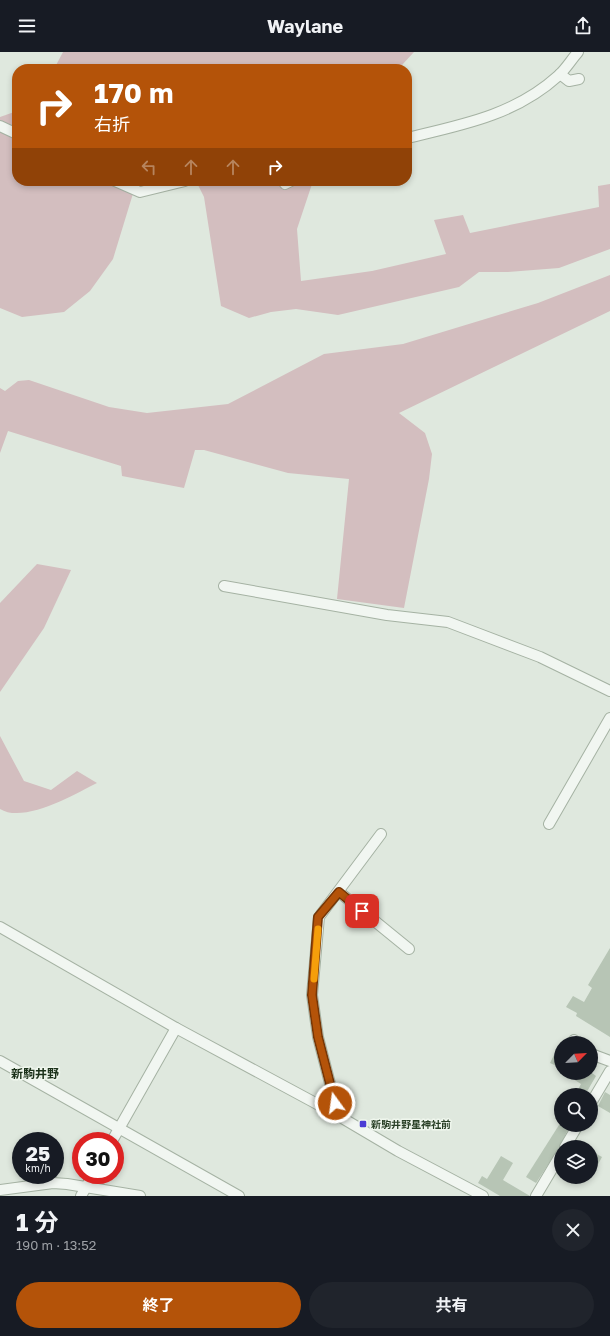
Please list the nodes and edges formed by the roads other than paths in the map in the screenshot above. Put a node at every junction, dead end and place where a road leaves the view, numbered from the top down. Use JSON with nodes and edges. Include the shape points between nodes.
{"nodes":[{"id":1,"x":578,"y":52,"type":"edge"},
{"id":2,"x":560,"y":74,"type":"junction"},
{"id":3,"x":579,"y":79,"type":"dead end"},
{"id":4,"x":0,"y":126,"type":"edge"},
{"id":5,"x":12,"y":132,"type":"edge"},
{"id":6,"x":412,"y":137,"type":"edge"},
{"id":7,"x":126,"y":186,"type":"edge"},
{"id":8,"x":165,"y":186,"type":"edge"},
{"id":9,"x":224,"y":586,"type":"dead end"},
{"id":10,"x":610,"y":691,"type":"edge"},
{"id":11,"x":610,"y":718,"type":"edge"},
{"id":12,"x":549,"y":824,"type":"dead end"},
{"id":13,"x":381,"y":834,"type":"dead end"},
{"id":14,"x":339,"y":892,"type":"junction"},
{"id":15,"x":0,"y":927,"type":"edge"},
{"id":16,"x":409,"y":949,"type":"dead end"},
{"id":17,"x":176,"y":1028,"type":"junction"},
{"id":18,"x":598,"y":1057,"type":"edge"},
{"id":19,"x":0,"y":1061,"type":"edge"},
{"id":20,"x":610,"y":1061,"type":"edge"},
{"id":21,"x":610,"y":1071,"type":"edge"},
{"id":22,"x":598,"y":1091,"type":"edge"},
{"id":23,"x":332,"y":1112,"type":"junction"},
{"id":24,"x":120,"y":1128,"type":"junction"},
{"id":25,"x":118,"y":1132,"type":"edge"},
{"id":26,"x":554,"y":1166,"type":"edge"},
{"id":27,"x":2,"y":1192,"type":"edge"},
{"id":28,"x":83,"y":1192,"type":"edge"},
{"id":29,"x":140,"y":1196,"type":"edge"},
{"id":30,"x":239,"y":1196,"type":"edge"},
{"id":31,"x":482,"y":1196,"type":"edge"},
{"id":32,"x":536,"y":1196,"type":"edge"}],
"edges":[{"from":1,"to":2,"type":"street"},
{"from":2,"to":3,"type":"street","via":[[569,81]]},
{"from":2,"to":6,"type":"street","via":[[507,110]]},
{"from":4,"to":5,"type":"street"},
{"from":7,"to":8,"type":"street","via":[[140,192]]},
{"from":9,"to":10,"type":"street","via":[[448,622],[540,657]]},
{"from":11,"to":12,"type":"street"},
{"from":13,"to":14,"type":"street"},
{"from":14,"to":16,"type":"street"},
{"from":14,"to":23,"type":"street","via":[[318,917],[312,995],[318,1037],[335,1103]]},
{"from":15,"to":17,"type":"street"},
{"from":17,"to":23,"type":"street"},
{"from":17,"to":24,"type":"street"},
{"from":18,"to":20,"type":"street"},
{"from":19,"to":24,"type":"street"},
{"from":21,"to":22,"type":"street"},
{"from":23,"to":31,"type":"street"},
{"from":24,"to":25,"type":"street"},
{"from":24,"to":30,"type":"street"},
{"from":26,"to":32,"type":"street"},
{"from":27,"to":28,"type":"street","via":[[53,1183],[67,1184]]},
{"from":28,"to":29,"type":"street"}]}
